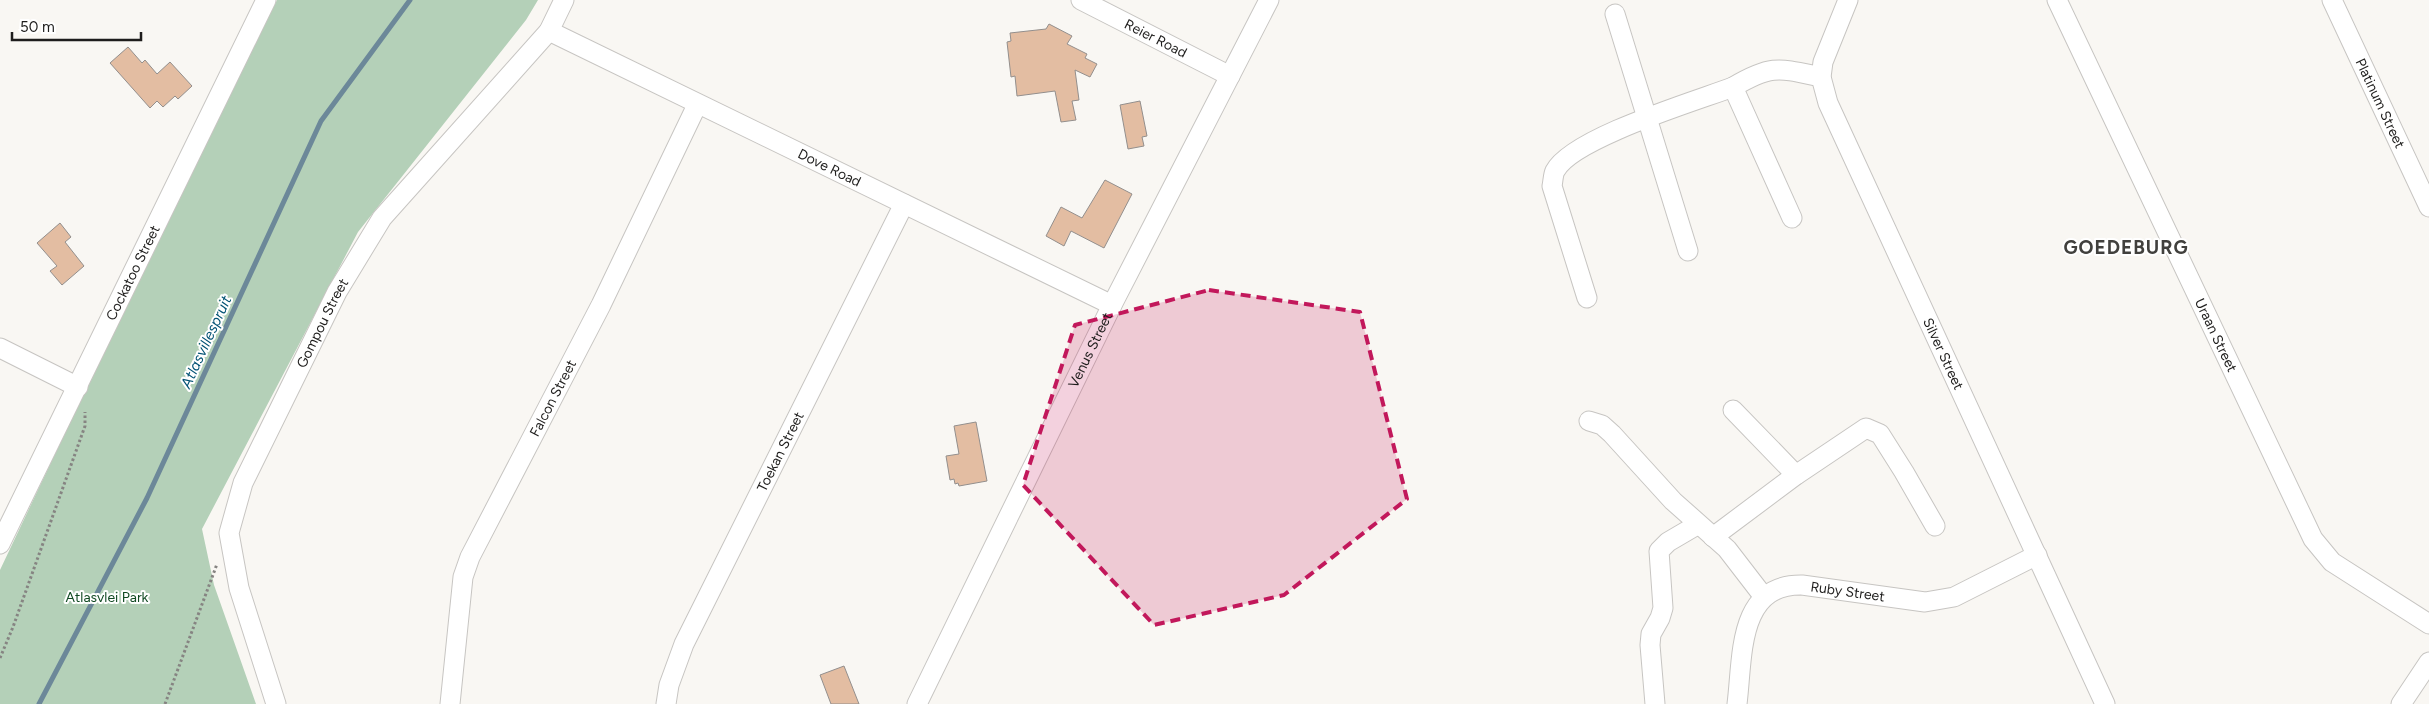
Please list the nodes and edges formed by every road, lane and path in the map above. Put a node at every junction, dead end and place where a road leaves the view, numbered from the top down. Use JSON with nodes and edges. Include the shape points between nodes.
{"nodes":[{"id":1,"x":266,"y":0,"type":"edge"},
{"id":2,"x":564,"y":0,"type":"edge"},
{"id":3,"x":1081,"y":0,"type":"edge"},
{"id":4,"x":1269,"y":0,"type":"edge"},
{"id":5,"x":1848,"y":0,"type":"edge"},
{"id":6,"x":2057,"y":0,"type":"edge"},
{"id":7,"x":2332,"y":0,"type":"edge"},
{"id":8,"x":1615,"y":14,"type":"dead end"},
{"id":9,"x":549,"y":31,"type":"junction"},
{"id":10,"x":1230,"y":76,"type":"junction"},
{"id":11,"x":1822,"y":77,"type":"junction"},
{"id":12,"x":1733,"y":87,"type":"junction"},
{"id":13,"x":697,"y":105,"type":"junction"},
{"id":14,"x":1646,"y":119,"type":"junction"},
{"id":15,"x":904,"y":204,"type":"junction"},
{"id":16,"x":2429,"y":207,"type":"edge"},
{"id":17,"x":1792,"y":218,"type":"dead end"},
{"id":18,"x":1688,"y":251,"type":"dead end"},
{"id":19,"x":1586,"y":298,"type":"dead end"},
{"id":20,"x":1112,"y":305,"type":"junction"},
{"id":21,"x":0,"y":348,"type":"edge"},
{"id":22,"x":78,"y":387,"type":"junction"},
{"id":23,"x":1733,"y":410,"type":"dead end"},
{"id":24,"x":1589,"y":421,"type":"dead end"},
{"id":25,"x":1796,"y":475,"type":"junction"},
{"id":26,"x":1698,"y":525,"type":"junction"},
{"id":27,"x":1935,"y":526,"type":"dead end"},
{"id":28,"x":229,"y":534,"type":"junction"},
{"id":29,"x":1713,"y":537,"type":"junction"},
{"id":30,"x":0,"y":544,"type":"edge"},
{"id":31,"x":2038,"y":555,"type":"junction"},
{"id":32,"x":1764,"y":597,"type":"junction"},
{"id":33,"x":2429,"y":624,"type":"edge"},
{"id":34,"x":0,"y":658,"type":"edge"},
{"id":35,"x":2429,"y":662,"type":"edge"},
{"id":36,"x":165,"y":704,"type":"edge"},
{"id":37,"x":276,"y":704,"type":"edge"},
{"id":38,"x":450,"y":704,"type":"edge"},
{"id":39,"x":666,"y":704,"type":"edge"},
{"id":40,"x":917,"y":704,"type":"edge"},
{"id":41,"x":1655,"y":704,"type":"edge"},
{"id":42,"x":1737,"y":704,"type":"edge"},
{"id":43,"x":2105,"y":704,"type":"edge"},
{"id":44,"x":2401,"y":704,"type":"edge"}],
"edges":[{"from":1,"to":22,"type":"street","name":"Cockatoo Street"},
{"from":2,"to":9,"type":"street","name":"Gompou Street"},
{"from":3,"to":10,"type":"street","name":"Reier Road"},
{"from":4,"to":10,"type":"street","name":"Venus Street"},
{"from":5,"to":11,"type":"street","name":"Silver Street","via":[[1824,62]]},
{"from":6,"to":33,"type":"street","name":"Uraan Street","via":[[2313,539],[2332,562]]},
{"from":7,"to":16,"type":"street","name":"Platinum Street"},
{"from":8,"to":14,"type":"street"},
{"from":9,"to":13,"type":"street","name":"Dove Road"},
{"from":9,"to":28,"type":"street","name":"Gompou Street","via":[[382,218],[337,292],[243,483]]},
{"from":10,"to":20,"type":"street","name":"Venus Street"},
{"from":11,"to":12,"type":"street","via":[[1769,70]]},
{"from":11,"to":31,"type":"street","name":"Silver Street","via":[[1828,103]]},
{"from":12,"to":14,"type":"street"},
{"from":12,"to":17,"type":"street"},
{"from":13,"to":15,"type":"street","name":"Dove Road"},
{"from":13,"to":38,"type":"street","name":"Falcon Street","via":[[601,305],[470,557],[463,577]]},
{"from":14,"to":18,"type":"street"},
{"from":14,"to":19,"type":"street","via":[[1607,133],[1568,158],[1555,171],[1552,186]]},
{"from":15,"to":20,"type":"street","name":"Dove Road"},
{"from":15,"to":39,"type":"street","name":"Toekan Street","via":[[684,644],[669,685]]},
{"from":20,"to":40,"type":"street","name":"Venus Street"},
{"from":21,"to":22,"type":"street"},
{"from":22,"to":30,"type":"street","name":"Cockatoo Street"},
{"from":22,"to":34,"type":"path","via":[[85,411],[85,426]]},
{"from":23,"to":25,"type":"street"},
{"from":24,"to":26,"type":"street","via":[[1602,425],[1612,434]]},
{"from":25,"to":27,"type":"street","via":[[1866,428],[1880,434]]},
{"from":25,"to":29,"type":"street"},
{"from":26,"to":29,"type":"street"},
{"from":26,"to":41,"type":"street","via":[[1659,551],[1663,608],[1651,634],[1650,645]]},
{"from":28,"to":36,"type":"path"},
{"from":28,"to":37,"type":"street","name":"Gompou Street","via":[[240,588]]},
{"from":29,"to":32,"type":"street"},
{"from":31,"to":32,"type":"street","name":"Ruby Street","via":[[1954,597],[1940,600],[1925,602],[1788,585]]},
{"from":31,"to":43,"type":"street","name":"Silver Street"},
{"from":32,"to":42,"type":"street","name":"Ruby Street","via":[[1748,619]]},
{"from":35,"to":44,"type":"street"}]}
